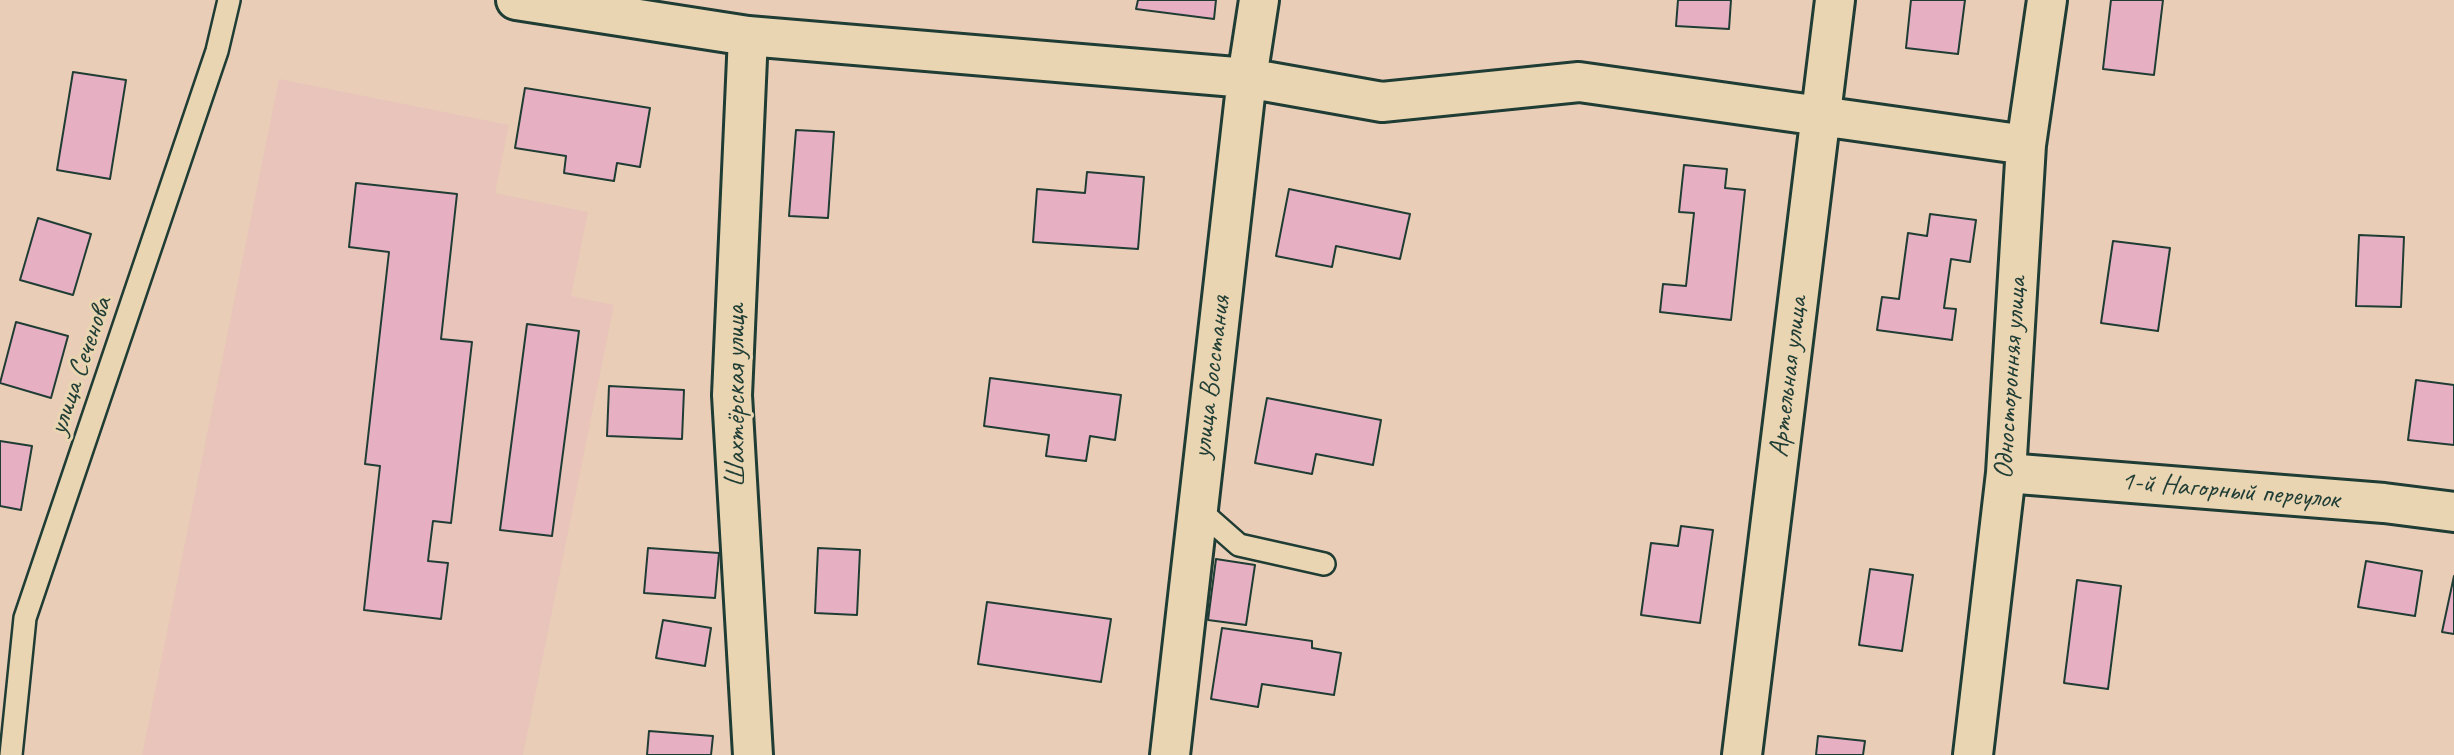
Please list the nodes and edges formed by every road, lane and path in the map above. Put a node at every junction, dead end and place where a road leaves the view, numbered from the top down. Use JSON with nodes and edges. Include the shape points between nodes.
{"nodes":[{"id":1,"x":229,"y":0,"type":"edge"},
{"id":2,"x":516,"y":0,"type":"edge"},
{"id":3,"x":1259,"y":0,"type":"edge"},
{"id":4,"x":1835,"y":0,"type":"edge"},
{"id":5,"x":2047,"y":0,"type":"edge"},
{"id":6,"x":748,"y":36,"type":"junction"},
{"id":7,"x":1247,"y":78,"type":"junction"},
{"id":8,"x":1821,"y":118,"type":"junction"},
{"id":9,"x":2026,"y":145,"type":"junction"},
{"id":10,"x":2006,"y":472,"type":"junction"},
{"id":11,"x":1197,"y":508,"type":"junction"},
{"id":12,"x":2454,"y":512,"type":"edge"},
{"id":13,"x":1324,"y":565,"type":"dead end"},
{"id":14,"x":11,"y":755,"type":"edge"},
{"id":15,"x":753,"y":755,"type":"edge"},
{"id":16,"x":1170,"y":755,"type":"edge"},
{"id":17,"x":1742,"y":755,"type":"edge"},
{"id":18,"x":1973,"y":755,"type":"edge"}],
"edges":[{"from":1,"to":14,"type":"lane","name":"улица Сеченова","via":[[217,51],[25,618]]},
{"from":2,"to":6,"type":"street"},
{"from":3,"to":7,"type":"street","name":"улица Восстания"},
{"from":4,"to":8,"type":"street","name":"Артельная улица"},
{"from":5,"to":9,"type":"street","name":"Односторонняя улица"},
{"from":6,"to":7,"type":"street"},
{"from":6,"to":15,"type":"street","name":"Шахтёрская улица","via":[[732,395]]},
{"from":7,"to":8,"type":"street","via":[[1382,102],[1579,82]]},
{"from":7,"to":11,"type":"street","name":"улица Восстания"},
{"from":8,"to":9,"type":"street"},
{"from":8,"to":17,"type":"street","name":"Артельная улица"},
{"from":9,"to":10,"type":"street","name":"Односторонняя улица"},
{"from":10,"to":12,"type":"street","name":"1-й Нагорный переулок"},
{"from":10,"to":18,"type":"street","name":"Односторонняя улица"},
{"from":11,"to":13,"type":"lane","via":[[1238,545]]},
{"from":11,"to":16,"type":"street","name":"улица Восстания"}]}
